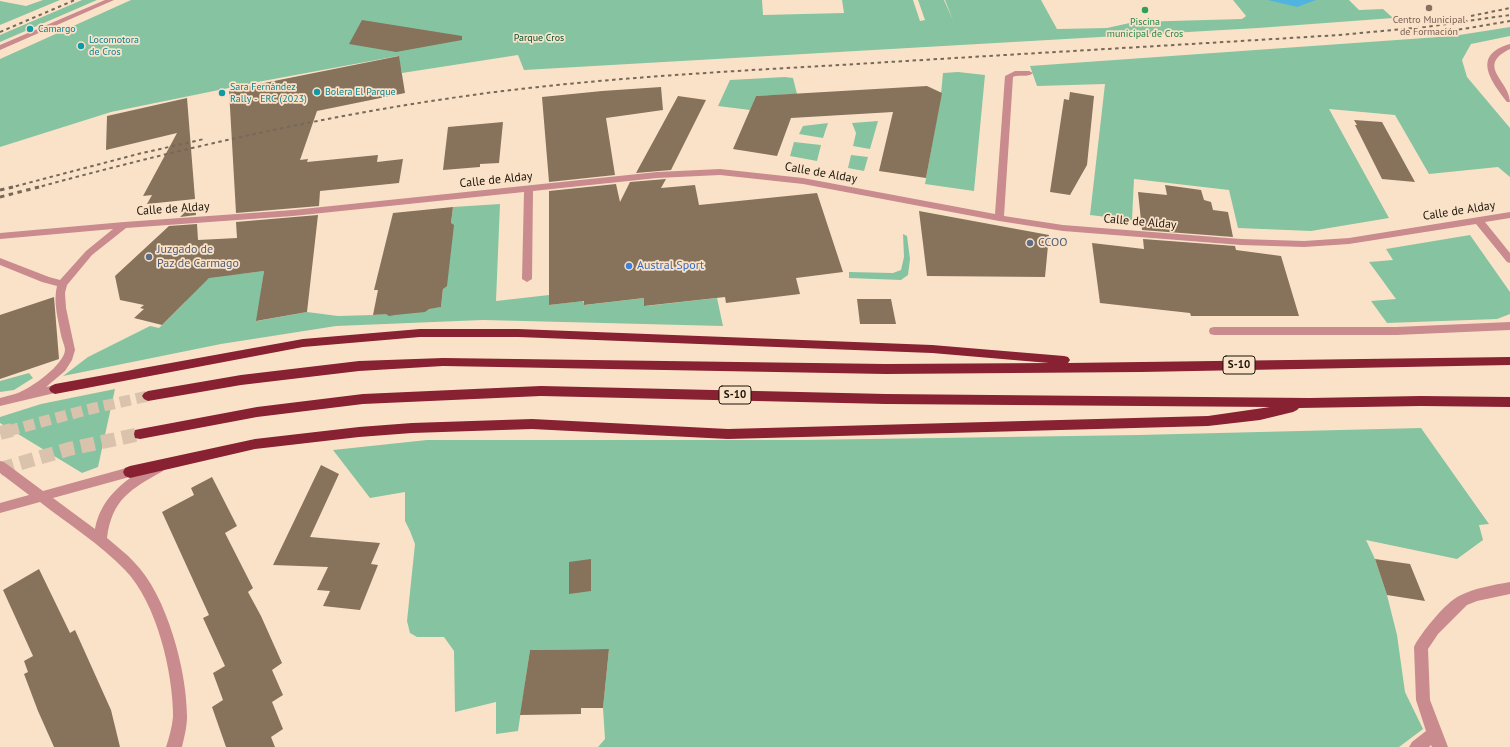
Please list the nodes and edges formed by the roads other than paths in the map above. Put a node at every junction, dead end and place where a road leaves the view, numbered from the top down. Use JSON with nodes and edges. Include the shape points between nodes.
{"nodes":[{"id":1,"x":111,"y":0,"type":"edge"},
{"id":2,"x":1510,"y":46,"type":"edge"},
{"id":3,"x":0,"y":48,"type":"edge"},
{"id":4,"x":1029,"y":72,"type":"dead end"},
{"id":5,"x":1510,"y":100,"type":"edge"},
{"id":6,"x":528,"y":189,"type":"junction"},
{"id":7,"x":1510,"y":215,"type":"edge"},
{"id":8,"x":999,"y":218,"type":"junction"},
{"id":9,"x":1479,"y":221,"type":"junction"},
{"id":10,"x":124,"y":225,"type":"junction"},
{"id":11,"x":0,"y":236,"type":"edge"},
{"id":12,"x":1510,"y":260,"type":"edge"},
{"id":13,"x":0,"y":262,"type":"edge"},
{"id":14,"x":527,"y":280,"type":"dead end"},
{"id":15,"x":62,"y":284,"type":"junction"},
{"id":16,"x":1510,"y":326,"type":"edge"},
{"id":17,"x":1214,"y":331,"type":"dead end"},
{"id":18,"x":1510,"y":361,"type":"edge"},
{"id":19,"x":1141,"y":367,"type":"junction"},
{"id":20,"x":55,"y":389,"type":"joint"},
{"id":21,"x":22,"y":396,"type":"junction"},
{"id":22,"x":148,"y":396,"type":"tunnel mouth"},
{"id":23,"x":0,"y":402,"type":"edge"},
{"id":24,"x":1510,"y":402,"type":"edge"},
{"id":25,"x":1310,"y":403,"type":"junction"},
{"id":26,"x":140,"y":434,"type":"tunnel mouth"},
{"id":27,"x":165,"y":464,"type":"junction"},
{"id":28,"x":0,"y":466,"type":"edge"},
{"id":29,"x":130,"y":472,"type":"joint"},
{"id":30,"x":42,"y":496,"type":"junction"},
{"id":31,"x":0,"y":508,"type":"edge"},
{"id":32,"x":100,"y":540,"type":"junction"},
{"id":33,"x":1510,"y":588,"type":"edge"},
{"id":34,"x":1437,"y":741,"type":"edge"},
{"id":35,"x":174,"y":747,"type":"edge"},
{"id":36,"x":1417,"y":747,"type":"edge"}],
"edges":[{"from":1,"to":3,"type":"street"},
{"from":2,"to":5,"type":"street","via":[[1494,56],[1490,71]]},
{"from":4,"to":8,"type":"street","via":[[1009,76]]},
{"from":6,"to":8,"type":"street","name":"Calle de Alday","via":[[720,172],[803,181]]},
{"from":6,"to":10,"type":"street","name":"Calle de Alday","via":[[293,213]]},
{"from":6,"to":14,"type":"street"},
{"from":7,"to":9,"type":"street","name":"Calle de Alday"},
{"from":8,"to":9,"type":"street","name":"Calle de Alday","via":[[1063,228],[1274,244],[1349,241]]},
{"from":9,"to":12,"type":"street"},
{"from":10,"to":11,"type":"street","name":"Calle de Alday"},
{"from":10,"to":15,"type":"street","via":[[89,253]]},
{"from":13,"to":15,"type":"street"},
{"from":15,"to":21,"type":"street","via":[[61,308],[70,350],[67,360],[42,384]]},
{"from":16,"to":17,"type":"street","via":[[1396,331]]},
{"from":18,"to":19,"type":"highway","number":"S-10"},
{"from":19,"to":20,"type":"highway","via":[[924,349],[573,335],[420,333],[303,343]]},
{"from":19,"to":22,"type":"highway","number":"S-10","via":[[886,369],[444,362],[351,367],[241,380]]},
{"from":20,"to":21,"type":"street"},
{"from":21,"to":23,"type":"street"},
{"from":24,"to":25,"type":"highway","number":"S-10"},
{"from":25,"to":26,"type":"highway","number":"S-10","via":[[886,399],[541,391],[364,399],[258,412]]},
{"from":25,"to":27,"type":"highway","via":[[1260,415],[1208,421],[870,431],[728,434],[532,424],[412,428],[254,444]]},
{"from":27,"to":29,"type":"highway"},
{"from":27,"to":32,"type":"street","via":[[132,483],[111,502],[103,517]]},
{"from":28,"to":30,"type":"street"},
{"from":29,"to":30,"type":"street"},
{"from":30,"to":31,"type":"street"},
{"from":30,"to":32,"type":"street"},
{"from":32,"to":35,"type":"street","via":[[135,572],[156,608],[169,643],[178,682],[180,719]]},
{"from":33,"to":34,"type":"street","via":[[1462,601],[1434,629],[1421,647],[1423,700]]},
{"from":34,"to":36,"type":"street"}]}
